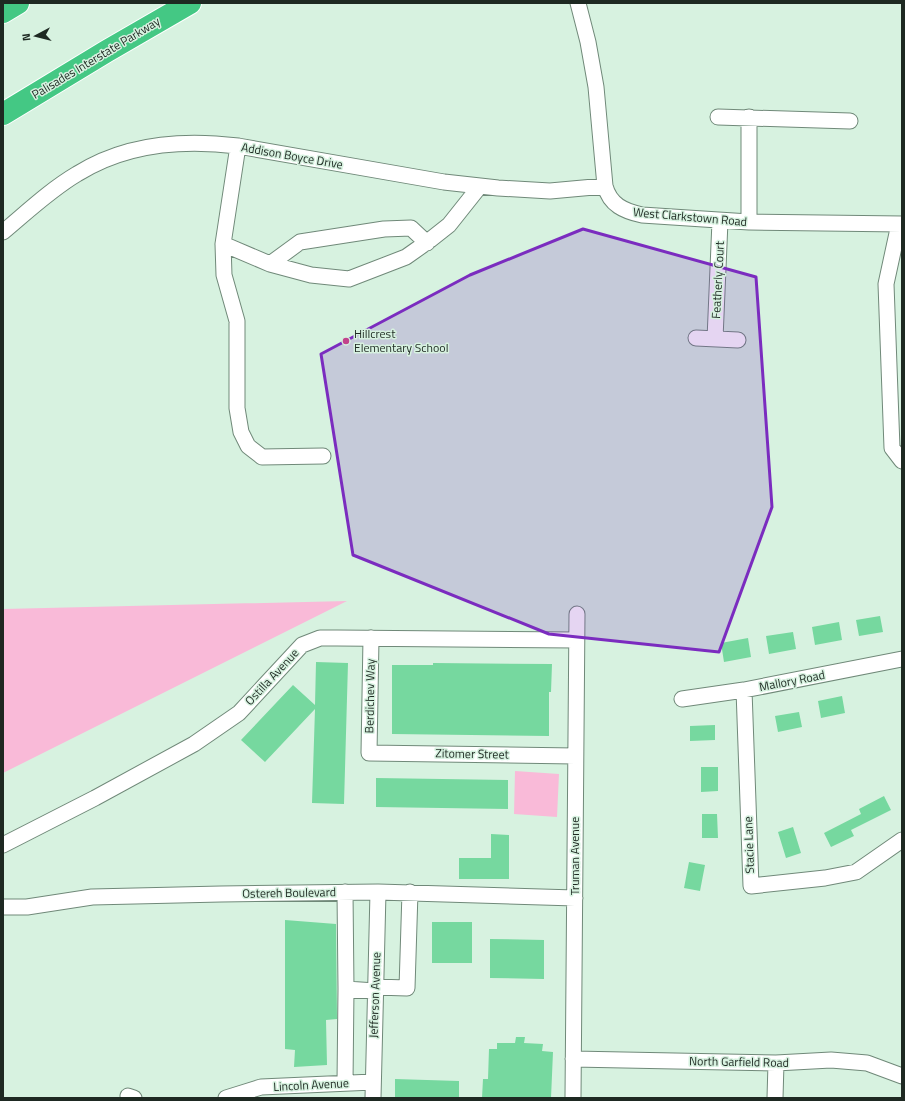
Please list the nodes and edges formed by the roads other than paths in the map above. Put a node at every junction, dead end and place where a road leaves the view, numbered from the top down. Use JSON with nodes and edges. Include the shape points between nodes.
{"nodes":[{"id":1,"x":18,"y":3,"type":"edge"},
{"id":2,"x":190,"y":3,"type":"edge"},
{"id":3,"x":583,"y":7,"type":"edge"},
{"id":4,"x":3,"y":12,"type":"edge"},
{"id":5,"x":3,"y":114,"type":"edge"},
{"id":6,"x":718,"y":117,"type":"dead end"},
{"id":7,"x":749,"y":117,"type":"junction"},
{"id":8,"x":850,"y":121,"type":"dead end"},
{"id":9,"x":238,"y":146,"type":"junction"},
{"id":10,"x":480,"y":186,"type":"junction"},
{"id":11,"x":605,"y":186,"type":"junction"},
{"id":12,"x":720,"y":221,"type":"junction"},
{"id":13,"x":749,"y":222,"type":"junction"},
{"id":14,"x":901,"y":224,"type":"edge"},
{"id":15,"x":3,"y":232,"type":"edge"},
{"id":16,"x":427,"y":243,"type":"junction"},
{"id":17,"x":223,"y":244,"type":"junction"},
{"id":18,"x":270,"y":264,"type":"junction"},
{"id":19,"x":696,"y":338,"type":"dead end"},
{"id":20,"x":715,"y":339,"type":"junction"},
{"id":21,"x":738,"y":340,"type":"dead end"},
{"id":22,"x":895,"y":354,"type":"edge"},
{"id":23,"x":323,"y":456,"type":"dead end"},
{"id":24,"x":902,"y":461,"type":"edge"},
{"id":25,"x":577,"y":614,"type":"dead end"},
{"id":26,"x":371,"y":638,"type":"junction"},
{"id":27,"x":576,"y":640,"type":"junction"},
{"id":28,"x":902,"y":659,"type":"edge"},
{"id":29,"x":744,"y":690,"type":"junction"},
{"id":30,"x":682,"y":699,"type":"dead end"},
{"id":31,"x":369,"y":754,"type":"joint"},
{"id":32,"x":575,"y":756,"type":"junction"},
{"id":33,"x":902,"y":840,"type":"edge"},
{"id":34,"x":3,"y":845,"type":"edge"},
{"id":35,"x":345,"y":892,"type":"junction"},
{"id":36,"x":378,"y":892,"type":"junction"},
{"id":37,"x":410,"y":892,"type":"junction"},
{"id":38,"x":575,"y":898,"type":"junction"},
{"id":39,"x":3,"y":907,"type":"edge"},
{"id":40,"x":346,"y":989,"type":"junction"},
{"id":41,"x":375,"y":989,"type":"junction"},
{"id":42,"x":574,"y":1059,"type":"junction"},
{"id":43,"x":776,"y":1063,"type":"junction"},
{"id":44,"x":902,"y":1076,"type":"edge"},
{"id":45,"x":373,"y":1082,"type":"junction"},
{"id":46,"x":345,"y":1083,"type":"junction"},
{"id":47,"x":226,"y":1098,"type":"edge"},
{"id":48,"x":373,"y":1098,"type":"edge"},
{"id":49,"x":573,"y":1098,"type":"edge"},
{"id":50,"x":775,"y":1098,"type":"edge"}],
"edges":[{"from":1,"to":4,"type":"highway"},
{"from":2,"to":5,"type":"highway","name":"Palisades Interstate Parkway"},
{"from":3,"to":11,"type":"street","name":"West Clarkstown Road","via":[[598,100]]},
{"from":6,"to":7,"type":"street"},
{"from":7,"to":8,"type":"street"},
{"from":7,"to":13,"type":"street"},
{"from":9,"to":10,"type":"street","name":"Addison Boyce Drive"},
{"from":9,"to":15,"type":"street","name":"Addison Boyce Drive","via":[[179,143],[150,146],[113,157],[77,174],[43,198]]},
{"from":9,"to":17,"type":"street"},
{"from":10,"to":11,"type":"street","name":"Addison Boyce Drive","via":[[550,191]]},
{"from":10,"to":16,"type":"street","via":[[449,225]]},
{"from":11,"to":12,"type":"street","name":"West Clarkstown Road","via":[[612,200],[629,212]]},
{"from":12,"to":13,"type":"street","name":"West Clarkstown Road"},
{"from":12,"to":20,"type":"street","name":"Featherly Court"},
{"from":13,"to":14,"type":"street","name":"West Clarkstown Road"},
{"from":14,"to":22,"type":"street","via":[[886,284]]},
{"from":16,"to":18,"type":"street","via":[[406,257],[349,279],[311,275]]},
{"from":16,"to":18,"type":"street","via":[[410,228],[384,229],[300,242]]},
{"from":17,"to":18,"type":"street"},
{"from":17,"to":23,"type":"street","via":[[224,276],[237,321],[237,408],[241,432],[248,446],[262,457]]},
{"from":19,"to":20,"type":"street"},
{"from":20,"to":21,"type":"street"},
{"from":22,"to":24,"type":"street","via":[[892,448]]},
{"from":25,"to":27,"type":"street","name":"Truman Avenue"},
{"from":26,"to":27,"type":"street","name":"Ostilla Avenue"},
{"from":26,"to":31,"type":"street","name":"Berdichev Way"},
{"from":26,"to":34,"type":"street","name":"Ostilla Avenue","via":[[320,638],[302,645],[239,713],[194,744]]},
{"from":27,"to":32,"type":"street","name":"Truman Avenue"},
{"from":28,"to":29,"type":"street","name":"Mallory Road"},
{"from":29,"to":30,"type":"street","name":"Mallory Road"},
{"from":29,"to":33,"type":"street","name":"Stacie Lane","via":[[750,886],[856,872]]},
{"from":31,"to":32,"type":"street","name":"Zitomer Street"},
{"from":32,"to":38,"type":"street","name":"Truman Avenue"},
{"from":35,"to":36,"type":"street","name":"Ostereh Boulevard"},
{"from":35,"to":39,"type":"street","name":"Ostereh Boulevard","via":[[92,897],[27,907]]},
{"from":35,"to":40,"type":"street"},
{"from":36,"to":37,"type":"street","name":"Ostereh Boulevard"},
{"from":36,"to":41,"type":"street","name":"Jefferson Avenue"},
{"from":37,"to":38,"type":"street","name":"Ostereh Boulevard"},
{"from":37,"to":41,"type":"street","via":[[407,988]]},
{"from":38,"to":42,"type":"street","name":"Truman Avenue"},
{"from":40,"to":41,"type":"street"},
{"from":40,"to":46,"type":"street"},
{"from":41,"to":45,"type":"street","name":"Jefferson Avenue"},
{"from":42,"to":43,"type":"street","name":"North Garfield Road"},
{"from":42,"to":49,"type":"street","name":"Truman Avenue"},
{"from":43,"to":44,"type":"street","name":"North Garfield Road","via":[[831,1060],[867,1063]]},
{"from":43,"to":50,"type":"street"},
{"from":45,"to":46,"type":"street","name":"Lincoln Avenue"},
{"from":45,"to":48,"type":"street","name":"Jefferson Avenue"},
{"from":46,"to":47,"type":"street","name":"Lincoln Avenue","via":[[261,1087]]}]}
